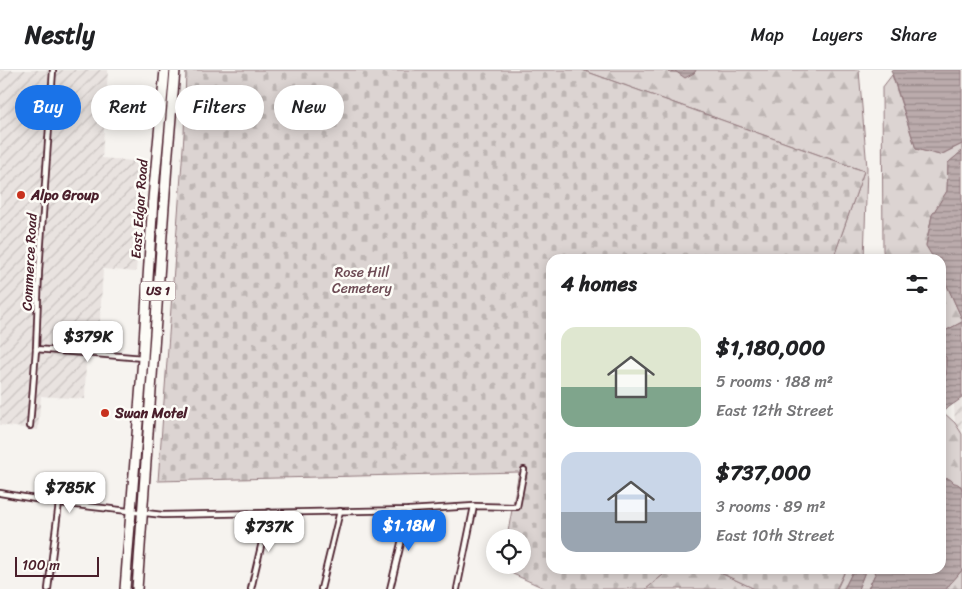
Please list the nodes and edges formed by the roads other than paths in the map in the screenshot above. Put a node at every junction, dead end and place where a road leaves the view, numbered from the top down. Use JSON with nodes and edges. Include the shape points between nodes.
{"nodes":[{"id":1,"x":53,"y":70,"type":"edge"},
{"id":2,"x":165,"y":70,"type":"edge"},
{"id":3,"x":175,"y":70,"type":"edge"},
{"id":4,"x":36,"y":349,"type":"junction"},
{"id":5,"x":143,"y":358,"type":"junction"},
{"id":6,"x":30,"y":426,"type":"dead end"},
{"id":7,"x":524,"y":470,"type":"dead end"},
{"id":8,"x":0,"y":492,"type":"edge"},
{"id":9,"x":59,"y":503,"type":"junction"},
{"id":10,"x":474,"y":506,"type":"junction"},
{"id":11,"x":409,"y":510,"type":"junction"},
{"id":12,"x":340,"y":511,"type":"junction"},
{"id":13,"x":131,"y":512,"type":"junction"},
{"id":14,"x":269,"y":512,"type":"junction"},
{"id":15,"x":143,"y":513,"type":"junction"},
{"id":16,"x":48,"y":589,"type":"edge"},
{"id":17,"x":125,"y":589,"type":"edge"},
{"id":18,"x":137,"y":589,"type":"edge"},
{"id":19,"x":251,"y":589,"type":"edge"},
{"id":20,"x":321,"y":589,"type":"edge"},
{"id":21,"x":390,"y":589,"type":"edge"},
{"id":22,"x":457,"y":589,"type":"edge"}],
"edges":[{"from":1,"to":4,"type":"street","name":"Commerce Road"},
{"from":2,"to":5,"type":"highway","name":"East Edgar Road","number":"US 1"},
{"from":3,"to":15,"type":"highway","name":"East Edgar Road","number":"US 1"},
{"from":4,"to":5,"type":"street"},
{"from":4,"to":6,"type":"street","name":"Commerce Road"},
{"from":5,"to":13,"type":"highway","name":"East Edgar Road","number":"US 1"},
{"from":7,"to":10,"type":"street","via":[[517,507]]},
{"from":8,"to":9,"type":"street"},
{"from":9,"to":13,"type":"street"},
{"from":9,"to":16,"type":"street"},
{"from":10,"to":11,"type":"street"},
{"from":10,"to":22,"type":"street"},
{"from":11,"to":12,"type":"street"},
{"from":11,"to":21,"type":"street"},
{"from":12,"to":14,"type":"street"},
{"from":12,"to":20,"type":"street"},
{"from":13,"to":15,"type":"street"},
{"from":13,"to":17,"type":"highway","name":"East Edgar Road","number":"US 1"},
{"from":14,"to":15,"type":"street"},
{"from":14,"to":19,"type":"street"},
{"from":15,"to":18,"type":"highway","name":"East Edgar Road","number":"US 1"}]}
